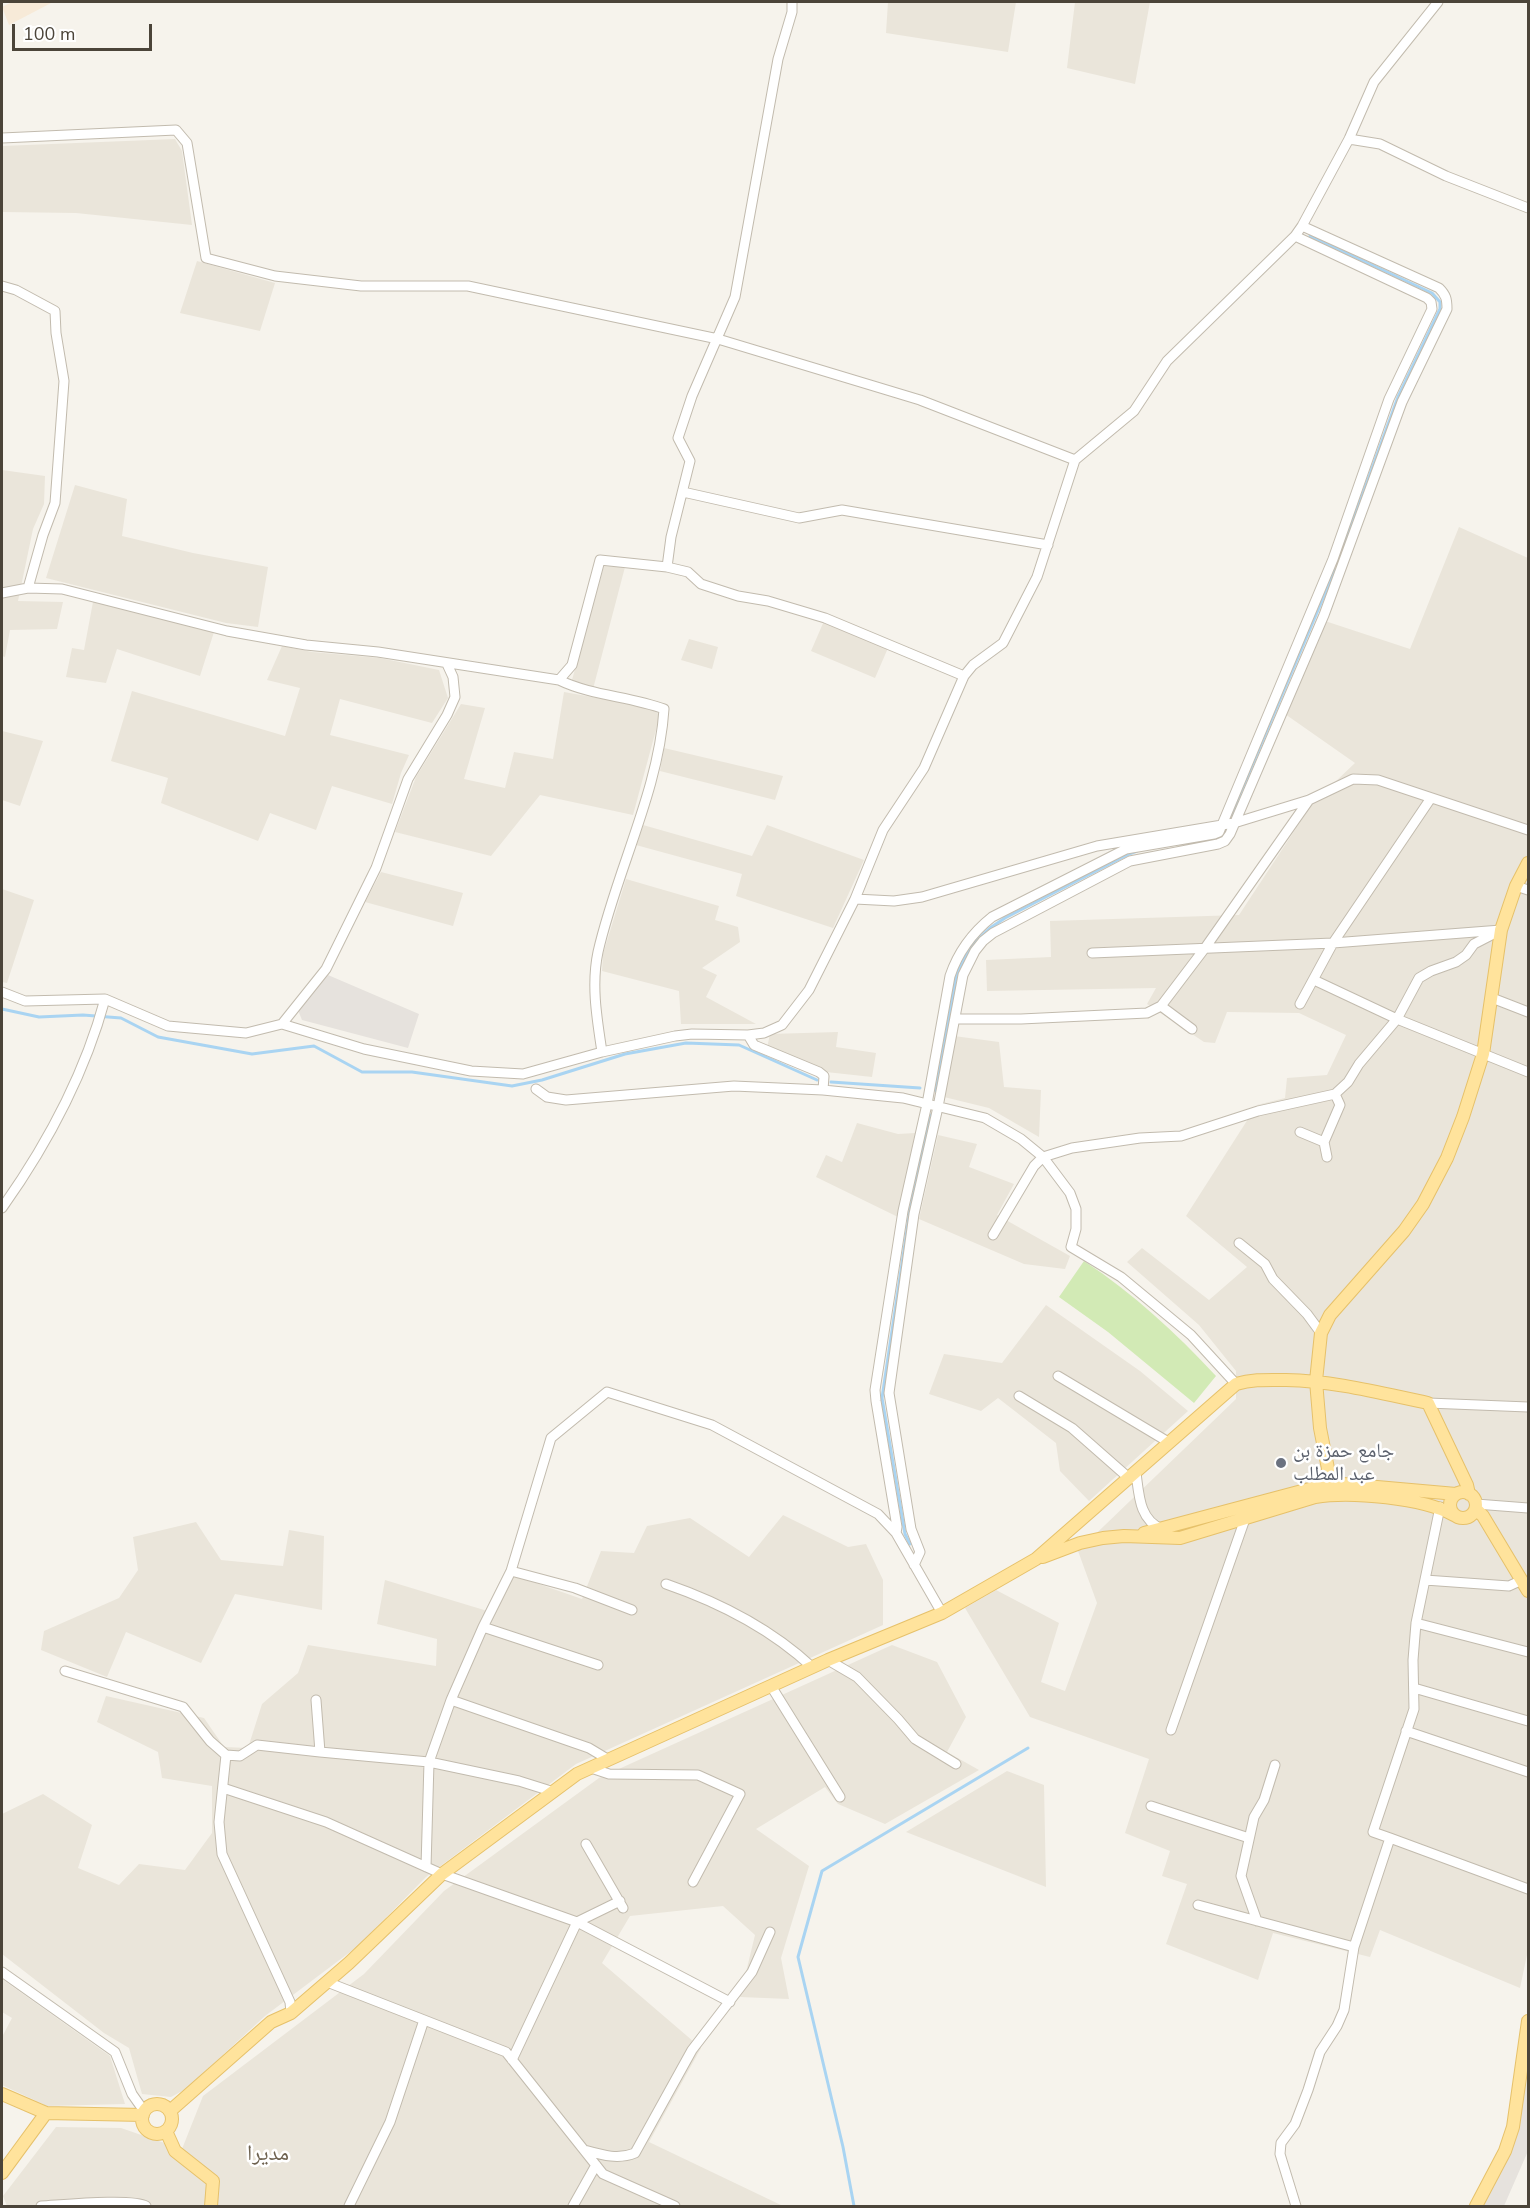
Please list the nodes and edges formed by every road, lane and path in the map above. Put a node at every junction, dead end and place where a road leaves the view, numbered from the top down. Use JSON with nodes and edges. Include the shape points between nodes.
{"nodes":[{"id":1,"x":792,"y":2,"type":"edge"},
{"id":2,"x":1438,"y":2,"type":"edge"},
{"id":3,"x":2,"y":138,"type":"edge"},
{"id":4,"x":1349,"y":139,"type":"junction"},
{"id":5,"x":1528,"y":208,"type":"edge"},
{"id":6,"x":1302,"y":226,"type":"junction"},
{"id":7,"x":1295,"y":236,"type":"junction"},
{"id":8,"x":2,"y":286,"type":"edge"},
{"id":9,"x":718,"y":339,"type":"junction"},
{"id":10,"x":1075,"y":460,"type":"junction"},
{"id":11,"x":683,"y":492,"type":"junction"},
{"id":12,"x":1048,"y":545,"type":"junction"},
{"id":13,"x":1333,"y":559,"type":"junction"},
{"id":14,"x":1344,"y":563,"type":"junction"},
{"id":15,"x":667,"y":567,"type":"junction"},
{"id":16,"x":28,"y":588,"type":"junction"},
{"id":17,"x":2,"y":593,"type":"edge"},
{"id":18,"x":447,"y":664,"type":"junction"},
{"id":19,"x":964,"y":676,"type":"junction"},
{"id":20,"x":559,"y":680,"type":"junction"},
{"id":21,"x":1431,"y":798,"type":"junction"},
{"id":22,"x":1309,"y":800,"type":"junction"},
{"id":23,"x":1234,"y":823,"type":"junction"},
{"id":24,"x":1222,"y":825,"type":"junction"},
{"id":25,"x":1528,"y":830,"type":"edge"},
{"id":26,"x":1528,"y":863,"type":"edge"},
{"id":27,"x":1516,"y":886,"type":"junction"},
{"id":28,"x":1528,"y":890,"type":"edge"},
{"id":29,"x":855,"y":898,"type":"junction"},
{"id":30,"x":1501,"y":930,"type":"junction"},
{"id":31,"x":1333,"y":943,"type":"junction"},
{"id":32,"x":1205,"y":948,"type":"junction"},
{"id":33,"x":1092,"y":953,"type":"dead end"},
{"id":34,"x":1314,"y":980,"type":"junction"},
{"id":35,"x":2,"y":992,"type":"edge"},
{"id":36,"x":1492,"y":998,"type":"junction"},
{"id":37,"x":105,"y":999,"type":"junction"},
{"id":38,"x":1300,"y":1004,"type":"dead end"},
{"id":39,"x":1161,"y":1006,"type":"junction"},
{"id":40,"x":1528,"y":1012,"type":"edge"},
{"id":41,"x":955,"y":1019,"type":"junction"},
{"id":42,"x":1397,"y":1019,"type":"junction"},
{"id":43,"x":282,"y":1024,"type":"junction"},
{"id":44,"x":1192,"y":1029,"type":"dead end"},
{"id":45,"x":748,"y":1035,"type":"junction"},
{"id":46,"x":602,"y":1052,"type":"junction"},
{"id":47,"x":1483,"y":1054,"type":"junction"},
{"id":48,"x":1528,"y":1072,"type":"edge"},
{"id":49,"x":536,"y":1089,"type":"dead end"},
{"id":50,"x":823,"y":1090,"type":"junction"},
{"id":51,"x":1335,"y":1094,"type":"junction"},
{"id":52,"x":927,"y":1104,"type":"junction"},
{"id":53,"x":938,"y":1107,"type":"junction"},
{"id":54,"x":1300,"y":1132,"type":"dead end"},
{"id":55,"x":1324,"y":1142,"type":"junction"},
{"id":56,"x":1043,"y":1157,"type":"junction"},
{"id":57,"x":1327,"y":1157,"type":"dead end"},
{"id":58,"x":2,"y":1208,"type":"edge"},
{"id":59,"x":993,"y":1235,"type":"dead end"},
{"id":60,"x":1239,"y":1244,"type":"dead end"},
{"id":61,"x":1321,"y":1333,"type":"junction"},
{"id":62,"x":1058,"y":1376,"type":"dead end"},
{"id":63,"x":1316,"y":1381,"type":"junction"},
{"id":64,"x":1236,"y":1384,"type":"junction"},
{"id":65,"x":1019,"y":1396,"type":"dead end"},
{"id":66,"x":1428,"y":1403,"type":"junction"},
{"id":67,"x":1528,"y":1407,"type":"edge"},
{"id":68,"x":1170,"y":1443,"type":"junction"},
{"id":69,"x":1133,"y":1476,"type":"junction"},
{"id":70,"x":1332,"y":1488,"type":"junction"},
{"id":71,"x":1469,"y":1500,"type":"junction"},
{"id":72,"x":1440,"y":1507,"type":"junction"},
{"id":73,"x":1528,"y":1508,"type":"edge"},
{"id":74,"x":1454,"y":1515,"type":"junction"},
{"id":75,"x":1245,"y":1519,"type":"junction"},
{"id":76,"x":1162,"y":1529,"type":"junction"},
{"id":77,"x":896,"y":1533,"type":"junction"},
{"id":78,"x":1131,"y":1536,"type":"junction"},
{"id":79,"x":1036,"y":1560,"type":"junction"},
{"id":80,"x":914,"y":1565,"type":"junction"},
{"id":81,"x":511,"y":1570,"type":"junction"},
{"id":82,"x":1425,"y":1580,"type":"junction"},
{"id":83,"x":666,"y":1584,"type":"dead end"},
{"id":84,"x":1525,"y":1586,"type":"edge"},
{"id":85,"x":632,"y":1610,"type":"dead end"},
{"id":86,"x":942,"y":1613,"type":"junction"},
{"id":87,"x":1416,"y":1623,"type":"junction"},
{"id":88,"x":483,"y":1628,"type":"junction"},
{"id":89,"x":1528,"y":1653,"type":"edge"},
{"id":90,"x":828,"y":1660,"type":"junction"},
{"id":91,"x":598,"y":1665,"type":"dead end"},
{"id":92,"x":812,"y":1667,"type":"junction"},
{"id":93,"x":65,"y":1671,"type":"dead end"},
{"id":94,"x":771,"y":1686,"type":"junction"},
{"id":95,"x":1414,"y":1688,"type":"junction"},
{"id":96,"x":316,"y":1700,"type":"dead end"},
{"id":97,"x":451,"y":1700,"type":"junction"},
{"id":98,"x":1528,"y":1721,"type":"edge"},
{"id":99,"x":1171,"y":1730,"type":"dead end"},
{"id":100,"x":1406,"y":1731,"type":"junction"},
{"id":101,"x":320,"y":1752,"type":"junction"},
{"id":102,"x":226,"y":1755,"type":"junction"},
{"id":103,"x":609,"y":1760,"type":"junction"},
{"id":104,"x":429,"y":1762,"type":"junction"},
{"id":105,"x":956,"y":1764,"type":"dead end"},
{"id":106,"x":1275,"y":1765,"type":"dead end"},
{"id":107,"x":591,"y":1768,"type":"junction"},
{"id":108,"x":1528,"y":1772,"type":"edge"},
{"id":109,"x":223,"y":1788,"type":"junction"},
{"id":110,"x":554,"y":1792,"type":"junction"},
{"id":111,"x":840,"y":1797,"type":"dead end"},
{"id":112,"x":1151,"y":1806,"type":"dead end"},
{"id":113,"x":1249,"y":1838,"type":"junction"},
{"id":114,"x":1390,"y":1838,"type":"junction"},
{"id":115,"x":586,"y":1844,"type":"dead end"},
{"id":116,"x":426,"y":1867,"type":"junction"},
{"id":117,"x":442,"y":1874,"type":"junction"},
{"id":118,"x":693,"y":1882,"type":"dead end"},
{"id":119,"x":1528,"y":1889,"type":"edge"},
{"id":120,"x":1198,"y":1905,"type":"dead end"},
{"id":121,"x":1257,"y":1921,"type":"junction"},
{"id":122,"x":577,"y":1922,"type":"junction"},
{"id":123,"x":770,"y":1932,"type":"dead end"},
{"id":124,"x":1354,"y":1947,"type":"junction"},
{"id":125,"x":2,"y":1971,"type":"edge"},
{"id":126,"x":327,"y":1982,"type":"junction"},
{"id":127,"x":730,"y":2002,"type":"junction"},
{"id":128,"x":291,"y":2013,"type":"junction"},
{"id":129,"x":424,"y":2020,"type":"junction"},
{"id":130,"x":1528,"y":2021,"type":"edge"},
{"id":131,"x":512,"y":2060,"type":"junction"},
{"id":132,"x":2,"y":2094,"type":"edge"},
{"id":133,"x":170,"y":2111,"type":"junction"},
{"id":134,"x":46,"y":2113,"type":"junction"},
{"id":135,"x":143,"y":2113,"type":"junction"},
{"id":136,"x":166,"y":2131,"type":"junction"},
{"id":137,"x":584,"y":2150,"type":"junction"},
{"id":138,"x":596,"y":2165,"type":"junction"},
{"id":139,"x":2,"y":2173,"type":"edge"},
{"id":140,"x":41,"y":2206,"type":"edge"},
{"id":141,"x":146,"y":2206,"type":"edge"},
{"id":142,"x":211,"y":2206,"type":"edge"},
{"id":143,"x":349,"y":2206,"type":"edge"},
{"id":144,"x":573,"y":2206,"type":"edge"},
{"id":145,"x":675,"y":2206,"type":"edge"},
{"id":146,"x":1296,"y":2206,"type":"edge"},
{"id":147,"x":1476,"y":2206,"type":"edge"}],
"edges":[{"from":1,"to":9,"type":"street","via":[[735,297]]},
{"from":2,"to":4,"type":"street","via":[[1374,82]]},
{"from":3,"to":9,"type":"street","via":[[176,130],[187,143],[206,258],[275,276],[361,286],[468,286]]},
{"from":4,"to":5,"type":"street","via":[[1380,144],[1446,176]]},
{"from":4,"to":6,"type":"street"},
{"from":6,"to":7,"type":"street"},
{"from":6,"to":14,"type":"street","via":[[1439,288],[1447,300],[1447,309],[1402,402]]},
{"from":7,"to":10,"type":"street","via":[[1167,361],[1134,411]]},
{"from":7,"to":13,"type":"street","via":[[1427,298],[1432,309],[1389,399]]},
{"from":8,"to":16,"type":"street","via":[[55,311],[64,381],[55,503]]},
{"from":9,"to":10,"type":"street","via":[[920,400]]},
{"from":9,"to":11,"type":"street","via":[[678,438],[690,461]]},
{"from":10,"to":12,"type":"street"},
{"from":11,"to":12,"type":"street","via":[[799,518],[842,510]]},
{"from":11,"to":15,"type":"street"},
{"from":12,"to":19,"type":"street","via":[[1037,577],[1003,643]]},
{"from":13,"to":14,"type":"street"},
{"from":13,"to":24,"type":"street"},
{"from":14,"to":23,"type":"street"},
{"from":15,"to":19,"type":"street","via":[[688,572],[701,584],[738,596],[825,618]]},
{"from":15,"to":20,"type":"street","via":[[600,560],[572,665]]},
{"from":16,"to":17,"type":"street"},
{"from":16,"to":18,"type":"street","via":[[62,589],[227,631]]},
{"from":18,"to":20,"type":"street"},
{"from":18,"to":43,"type":"street","via":[[455,697],[447,715],[408,779],[376,868],[326,969]]},
{"from":19,"to":29,"type":"street","via":[[924,768],[884,830]]},
{"from":20,"to":46,"type":"street","via":[[578,689],[663,709],[651,780],[598,953],[594,1000]]},
{"from":21,"to":22,"type":"street","via":[[1378,780],[1353,779]]},
{"from":21,"to":25,"type":"street"},
{"from":21,"to":31,"type":"street"},
{"from":22,"to":23,"type":"street"},
{"from":22,"to":32,"type":"street"},
{"from":23,"to":24,"type":"street"},
{"from":23,"to":41,"type":"street","via":[[1225,841],[1130,861],[993,933],[982,941],[963,975]]},
{"from":24,"to":29,"type":"street","via":[[1097,846],[922,897],[894,901]]},
{"from":24,"to":52,"type":"street","via":[[1214,834],[1126,849],[983,924],[960,952],[950,976]]},
{"from":26,"to":27,"type":"main road"},
{"from":27,"to":28,"type":"street"},
{"from":27,"to":30,"type":"main road"},
{"from":29,"to":45,"type":"street","via":[[808,990],[782,1025]]},
{"from":30,"to":31,"type":"street"},
{"from":30,"to":36,"type":"main road"},
{"from":30,"to":42,"type":"street","via":[[1474,944],[1456,962],[1419,978]]},
{"from":31,"to":32,"type":"street"},
{"from":31,"to":34,"type":"street"},
{"from":32,"to":33,"type":"street"},
{"from":32,"to":39,"type":"street"},
{"from":34,"to":38,"type":"street"},
{"from":34,"to":42,"type":"street"},
{"from":35,"to":37,"type":"street","via":[[26,1001]]},
{"from":36,"to":40,"type":"street"},
{"from":36,"to":47,"type":"main road"},
{"from":37,"to":43,"type":"street","via":[[168,1026],[246,1033]]},
{"from":37,"to":58,"type":"street","via":[[85,1063]]},
{"from":39,"to":41,"type":"street","via":[[1147,1013]]},
{"from":39,"to":44,"type":"street"},
{"from":41,"to":53,"type":"street"},
{"from":42,"to":47,"type":"street"},
{"from":42,"to":51,"type":"street"},
{"from":43,"to":46,"type":"street","via":[[364,1049],[471,1071],[523,1074]]},
{"from":45,"to":46,"type":"street","via":[[692,1034]]},
{"from":45,"to":50,"type":"street","via":[[754,1045],[819,1072],[824,1076]]},
{"from":47,"to":48,"type":"street"},
{"from":47,"to":61,"type":"main road","via":[[1447,1158],[1423,1204],[1330,1315]]},
{"from":49,"to":50,"type":"street","via":[[567,1100],[734,1086]]},
{"from":50,"to":52,"type":"street"},
{"from":51,"to":55,"type":"street","via":[[1340,1105]]},
{"from":51,"to":56,"type":"street","via":[[1258,1110],[1182,1136],[1072,1148]]},
{"from":52,"to":53,"type":"street"},
{"from":52,"to":77,"type":"street","via":[[903,1210],[876,1390]]},
{"from":53,"to":56,"type":"street","via":[[985,1118]]},
{"from":53,"to":80,"type":"street","via":[[914,1214],[889,1393],[911,1529],[920,1552]]},
{"from":54,"to":55,"type":"street"},
{"from":55,"to":57,"type":"street"},
{"from":56,"to":59,"type":"street"},
{"from":56,"to":64,"type":"street","via":[[1070,1193],[1076,1209],[1071,1247],[1121,1277],[1191,1335]]},
{"from":60,"to":61,"type":"street","via":[[1265,1264],[1273,1279]]},
{"from":61,"to":63,"type":"main road"},
{"from":62,"to":68,"type":"street"},
{"from":63,"to":64,"type":"main road","via":[[1252,1380]]},
{"from":63,"to":66,"type":"main road"},
{"from":63,"to":70,"type":"main road"},
{"from":64,"to":68,"type":"main road"},
{"from":65,"to":69,"type":"street","via":[[1072,1428]]},
{"from":66,"to":67,"type":"street"},
{"from":66,"to":71,"type":"main road","via":[[1467,1485]]},
{"from":68,"to":69,"type":"main road"},
{"from":69,"to":76,"type":"street","via":[[1145,1515]]},
{"from":69,"to":79,"type":"main road"},
{"from":70,"to":71,"type":"main road"},
{"from":70,"to":72,"type":"main road"},
{"from":70,"to":75,"type":"main road","via":[[1316,1497]]},
{"from":70,"to":76,"type":"main road"},
{"from":71,"to":73,"type":"street"},
{"from":71,"to":74,"type":"main road","via":[[1450,1504]]},
{"from":71,"to":74,"type":"main road","via":[[1467,1518]]},
{"from":71,"to":84,"type":"main road","via":[[1484,1516]]},
{"from":72,"to":74,"type":"main road"},
{"from":72,"to":82,"type":"street"},
{"from":75,"to":78,"type":"main road","via":[[1180,1539]]},
{"from":75,"to":99,"type":"street"},
{"from":76,"to":78,"type":"main road"},
{"from":77,"to":80,"type":"street"},
{"from":77,"to":81,"type":"street","via":[[878,1514],[712,1425],[607,1392],[551,1438]]},
{"from":78,"to":79,"type":"main road","via":[[1103,1538]]},
{"from":79,"to":86,"type":"main road"},
{"from":80,"to":86,"type":"street"},
{"from":81,"to":85,"type":"street"},
{"from":81,"to":88,"type":"street"},
{"from":82,"to":84,"type":"street"},
{"from":82,"to":87,"type":"street"},
{"from":83,"to":92,"type":"street","via":[[751,1621],[789,1645]]},
{"from":86,"to":90,"type":"main road"},
{"from":87,"to":89,"type":"street"},
{"from":87,"to":95,"type":"street"},
{"from":88,"to":91,"type":"street"},
{"from":88,"to":97,"type":"street"},
{"from":90,"to":92,"type":"main road"},
{"from":90,"to":105,"type":"street","via":[[857,1677],[915,1739]]},
{"from":92,"to":94,"type":"main road"},
{"from":93,"to":102,"type":"street","via":[[183,1707]]},
{"from":94,"to":103,"type":"main road"},
{"from":94,"to":111,"type":"street"},
{"from":95,"to":98,"type":"street"},
{"from":95,"to":100,"type":"street","via":[[1414,1709]]},
{"from":96,"to":101,"type":"street"},
{"from":97,"to":103,"type":"street","via":[[589,1748]]},
{"from":97,"to":104,"type":"street"},
{"from":100,"to":108,"type":"street"},
{"from":100,"to":114,"type":"street","via":[[1373,1832]]},
{"from":101,"to":102,"type":"street","via":[[257,1744],[240,1756]]},
{"from":101,"to":104,"type":"street"},
{"from":102,"to":109,"type":"street"},
{"from":103,"to":107,"type":"main road"},
{"from":104,"to":110,"type":"street"},
{"from":104,"to":116,"type":"street"},
{"from":106,"to":113,"type":"street"},
{"from":107,"to":110,"type":"main road"},
{"from":107,"to":118,"type":"street","via":[[609,1774],[698,1775],[740,1794]]},
{"from":109,"to":116,"type":"street","via":[[326,1822]]},
{"from":109,"to":128,"type":"street","via":[[219,1822],[222,1854],[290,2002]]},
{"from":110,"to":117,"type":"main road"},
{"from":112,"to":113,"type":"street"},
{"from":113,"to":121,"type":"street","via":[[1241,1876]]},
{"from":114,"to":119,"type":"street"},
{"from":114,"to":124,"type":"street"},
{"from":115,"to":122,"type":"street","via":[[622,1904]]},
{"from":116,"to":117,"type":"street"},
{"from":117,"to":122,"type":"street"},
{"from":117,"to":126,"type":"main road"},
{"from":120,"to":121,"type":"street"},
{"from":121,"to":124,"type":"street"},
{"from":122,"to":127,"type":"street"},
{"from":122,"to":131,"type":"street"},
{"from":123,"to":127,"type":"street","via":[[752,1972]]},
{"from":124,"to":146,"type":"street","via":[[1344,2010],[1320,2052],[1295,2124],[1281,2143],[1280,2154]]},
{"from":125,"to":135,"type":"street","via":[[115,2052]]},
{"from":126,"to":128,"type":"main road"},
{"from":126,"to":129,"type":"street"},
{"from":127,"to":137,"type":"street","via":[[692,2050],[635,2153],[624,2158]]},
{"from":128,"to":133,"type":"main road","via":[[271,2022]]},
{"from":129,"to":131,"type":"street","via":[[506,2052]]},
{"from":129,"to":143,"type":"street","via":[[390,2122]]},
{"from":130,"to":147,"type":"main road","via":[[1513,2127]]},
{"from":131,"to":137,"type":"street"},
{"from":132,"to":134,"type":"main road"},
{"from":133,"to":135,"type":"main road","via":[[157,2104]]},
{"from":133,"to":136,"type":"main road","via":[[172,2122]]},
{"from":134,"to":135,"type":"main road"},
{"from":134,"to":139,"type":"main road"},
{"from":135,"to":136,"type":"main road","via":[[142,2122],[148,2131]]},
{"from":136,"to":142,"type":"main road","via":[[175,2151],[213,2181]]},
{"from":137,"to":138,"type":"street"},
{"from":138,"to":144,"type":"street"},
{"from":138,"to":145,"type":"street","via":[[603,2174]]},
{"from":140,"to":141,"type":"street"}]}
